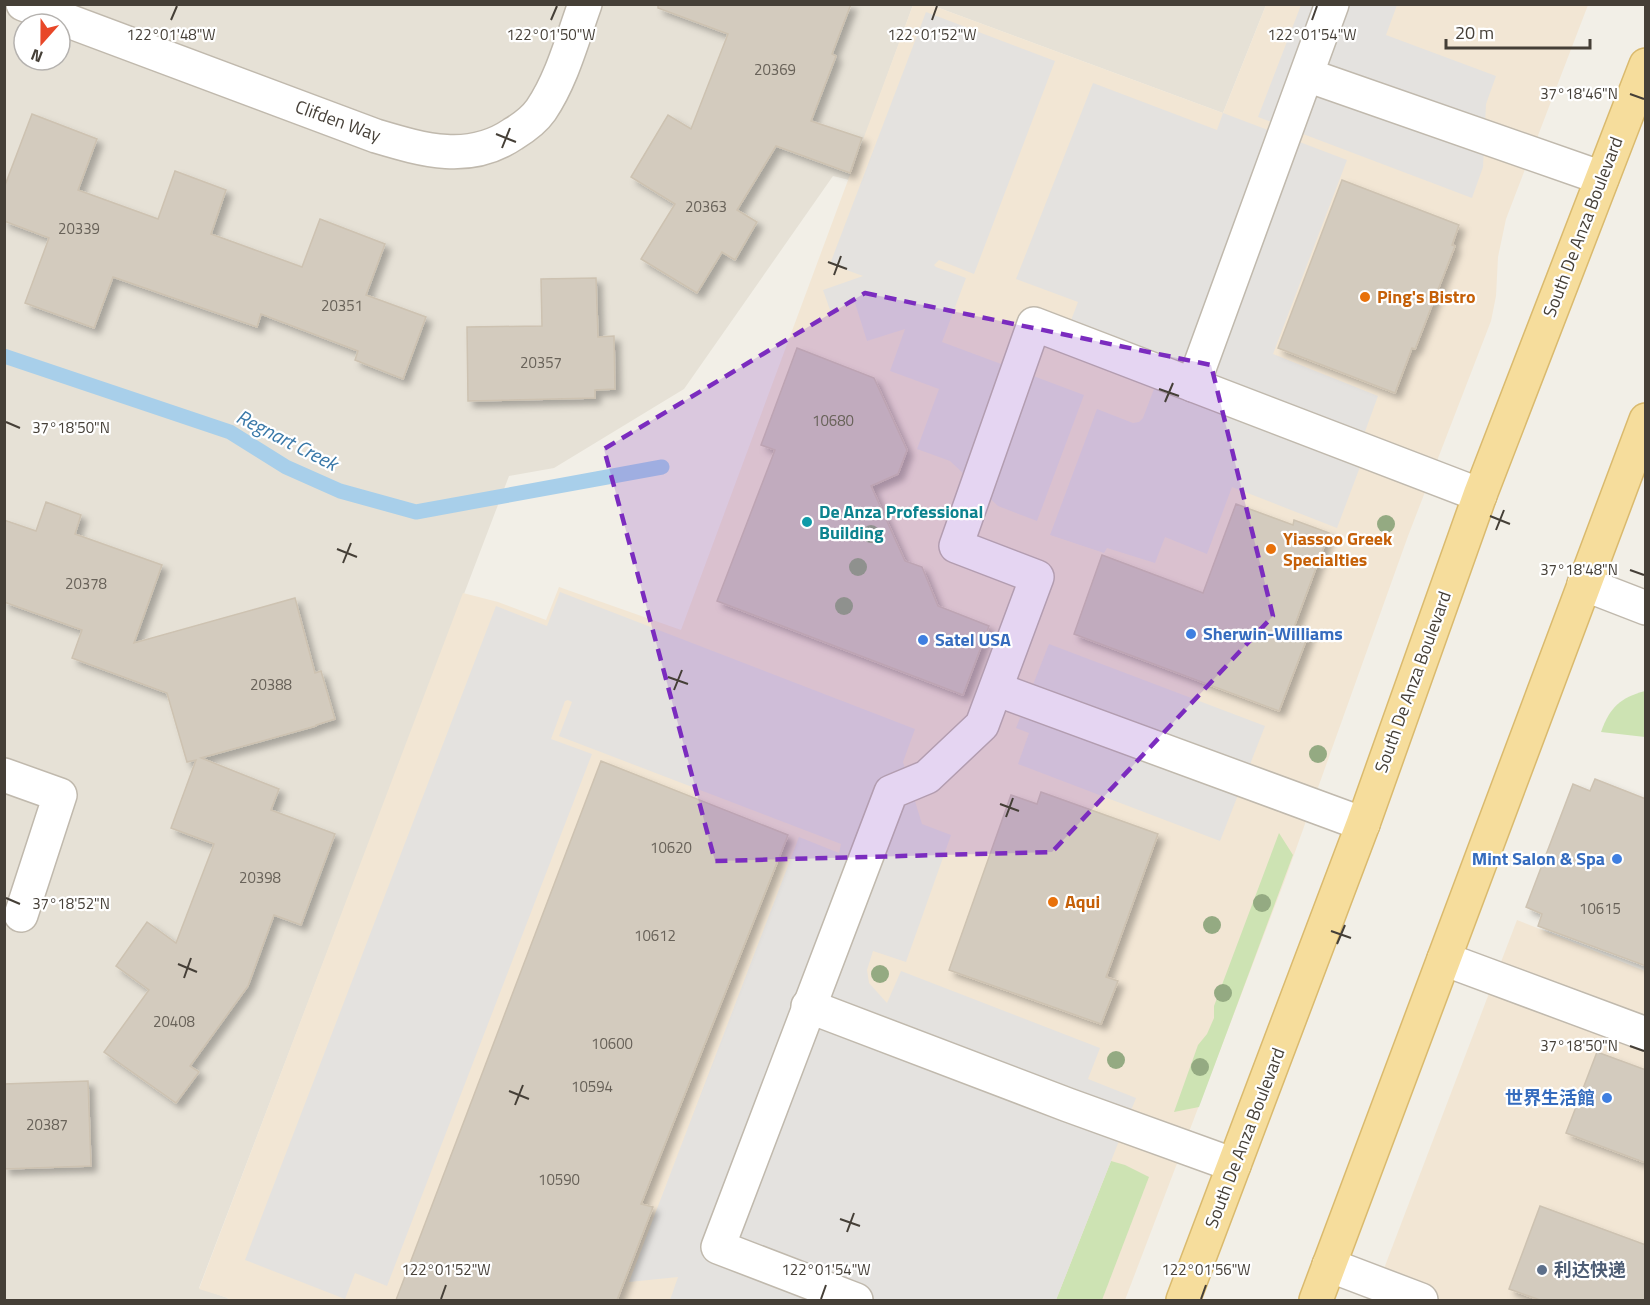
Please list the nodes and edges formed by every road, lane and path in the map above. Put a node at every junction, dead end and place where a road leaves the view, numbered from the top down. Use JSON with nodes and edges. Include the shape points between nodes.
{"nodes":[{"id":1,"x":23,"y":4,"type":"edge"},
{"id":2,"x":585,"y":4,"type":"edge"},
{"id":3,"x":1332,"y":4,"type":"edge"},
{"id":4,"x":1646,"y":65,"type":"edge"},
{"id":5,"x":1307,"y":75,"type":"junction"},
{"id":6,"x":1602,"y":178,"type":"junction"},
{"id":7,"x":1193,"y":385,"type":"junction"},
{"id":8,"x":1646,"y":420,"type":"edge"},
{"id":9,"x":1480,"y":495,"type":"junction"},
{"id":10,"x":1584,"y":584,"type":"junction"},
{"id":11,"x":1646,"y":608,"type":"edge"},
{"id":12,"x":996,"y":689,"type":"junction"},
{"id":13,"x":4,"y":774,"type":"edge"},
{"id":14,"x":1363,"y":824,"type":"junction"},
{"id":15,"x":21,"y":915,"type":"dead end"},
{"id":16,"x":1444,"y":959,"type":"junction"},
{"id":17,"x":808,"y":1006,"type":"junction"},
{"id":18,"x":1646,"y":1034,"type":"edge"},
{"id":19,"x":1234,"y":1166,"type":"junction"},
{"id":20,"x":1329,"y":1265,"type":"junction"},
{"id":21,"x":856,"y":1300,"type":"edge"},
{"id":22,"x":1183,"y":1300,"type":"edge"},
{"id":23,"x":1316,"y":1300,"type":"edge"},
{"id":24,"x":1421,"y":1300,"type":"edge"}],
"edges":[{"from":1,"to":2,"type":"street","name":"Clifden Way","via":[[376,136],[444,153],[471,151],[501,142],[540,112],[555,84]]},
{"from":3,"to":5,"type":"street"},
{"from":4,"to":6,"type":"main road","name":"South De Anza Boulevard"},
{"from":5,"to":6,"type":"street"},
{"from":5,"to":7,"type":"street"},
{"from":6,"to":9,"type":"main road","name":"South De Anza Boulevard"},
{"from":7,"to":9,"type":"street"},
{"from":7,"to":12,"type":"street","via":[[1034,324],[956,546],[1037,577]]},
{"from":8,"to":10,"type":"main road"},
{"from":9,"to":14,"type":"main road","name":"South De Anza Boulevard"},
{"from":10,"to":11,"type":"street"},
{"from":10,"to":16,"type":"main road"},
{"from":12,"to":14,"type":"street"},
{"from":12,"to":17,"type":"street","via":[[982,725],[927,777],[891,792]]},
{"from":13,"to":15,"type":"street","via":[[60,795]]},
{"from":14,"to":19,"type":"main road","name":"South De Anza Boulevard"},
{"from":16,"to":18,"type":"street"},
{"from":16,"to":20,"type":"main road"},
{"from":17,"to":19,"type":"street"},
{"from":17,"to":21,"type":"street","via":[[718,1246]]},
{"from":19,"to":22,"type":"main road","name":"South De Anza Boulevard"},
{"from":20,"to":23,"type":"main road"},
{"from":20,"to":24,"type":"street"}]}
